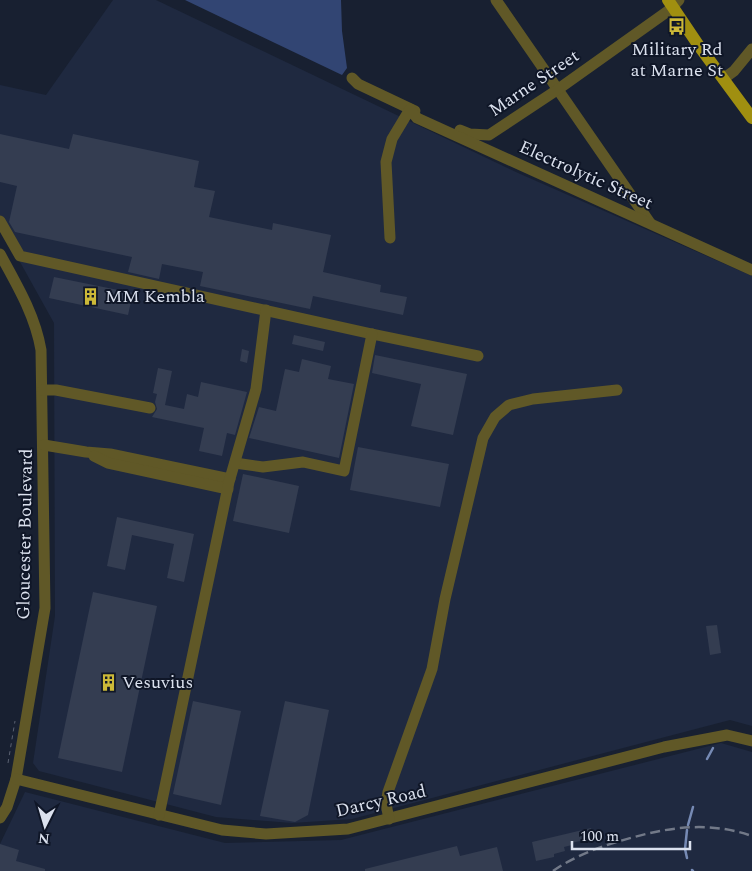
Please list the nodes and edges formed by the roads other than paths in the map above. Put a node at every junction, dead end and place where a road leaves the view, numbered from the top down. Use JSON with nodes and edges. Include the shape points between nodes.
{"nodes":[{"id":1,"x":496,"y":0,"type":"edge"},
{"id":2,"x":673,"y":2,"type":"edge"},
{"id":3,"x":752,"y":49,"type":"edge"},
{"id":4,"x":352,"y":78,"type":"dead end"},
{"id":5,"x":723,"y":79,"type":"junction"},
{"id":6,"x":557,"y":90,"type":"junction"},
{"id":7,"x":410,"y":109,"type":"junction"},
{"id":8,"x":752,"y":118,"type":"edge"},
{"id":9,"x":0,"y":221,"type":"edge"},
{"id":10,"x":650,"y":223,"type":"junction"},
{"id":11,"x":390,"y":238,"type":"dead end"},
{"id":12,"x":0,"y":254,"type":"edge"},
{"id":13,"x":752,"y":270,"type":"edge"},
{"id":14,"x":266,"y":310,"type":"junction"},
{"id":15,"x":372,"y":334,"type":"junction"},
{"id":16,"x":478,"y":356,"type":"dead end"},
{"id":17,"x":43,"y":390,"type":"junction"},
{"id":18,"x":617,"y":390,"type":"dead end"},
{"id":19,"x":150,"y":408,"type":"dead end"},
{"id":20,"x":44,"y":445,"type":"junction"},
{"id":21,"x":235,"y":463,"type":"junction"},
{"id":22,"x":229,"y":484,"type":"junction"},
{"id":23,"x":752,"y":741,"type":"edge"},
{"id":24,"x":16,"y":779,"type":"junction"},
{"id":25,"x":159,"y":815,"type":"junction"},
{"id":26,"x":0,"y":818,"type":"edge"},
{"id":27,"x":389,"y":819,"type":"junction"}],
"edges":[{"from":1,"to":6,"type":"street"},
{"from":2,"to":5,"type":"main road"},
{"from":2,"to":6,"type":"street","name":"Marne Street"},
{"from":3,"to":5,"type":"street"},
{"from":4,"to":7,"type":"street","name":"Marne Street"},
{"from":5,"to":8,"type":"main road"},
{"from":6,"to":7,"type":"street","name":"Marne Street","via":[[489,134],[470,134]]},
{"from":6,"to":10,"type":"street"},
{"from":7,"to":10,"type":"street","name":"Electrolytic Street","via":[[417,118]]},
{"from":7,"to":11,"type":"street","via":[[392,139],[386,162]]},
{"from":9,"to":14,"type":"street","via":[[20,256]]},
{"from":10,"to":13,"type":"street","name":"Electrolytic Street"},
{"from":12,"to":17,"type":"street","name":"Gloucester Boulevard","via":[[24,298],[39,337]]},
{"from":14,"to":15,"type":"street"},
{"from":14,"to":21,"type":"street","via":[[256,389]]},
{"from":15,"to":16,"type":"street"},
{"from":15,"to":21,"type":"street","via":[[344,472],[303,462],[263,467]]},
{"from":17,"to":19,"type":"street"},
{"from":17,"to":20,"type":"street","name":"Gloucester Boulevard"},
{"from":18,"to":27,"type":"street","via":[[533,399],[509,405],[495,417],[483,438],[445,599],[432,670],[388,792]]},
{"from":20,"to":22,"type":"street","via":[[86,452],[108,462]]},
{"from":20,"to":24,"type":"street","name":"Gloucester Boulevard","via":[[46,608]]},
{"from":21,"to":22,"type":"street"},
{"from":22,"to":25,"type":"street"},
{"from":23,"to":27,"type":"street","name":"Darcy Road","via":[[727,735],[664,747]]},
{"from":24,"to":25,"type":"street","name":"Darcy Road"},
{"from":24,"to":26,"type":"street","name":"Gloucester Boulevard"},
{"from":25,"to":27,"type":"street","name":"Darcy Road","via":[[222,830],[266,834],[348,830]]}]}
